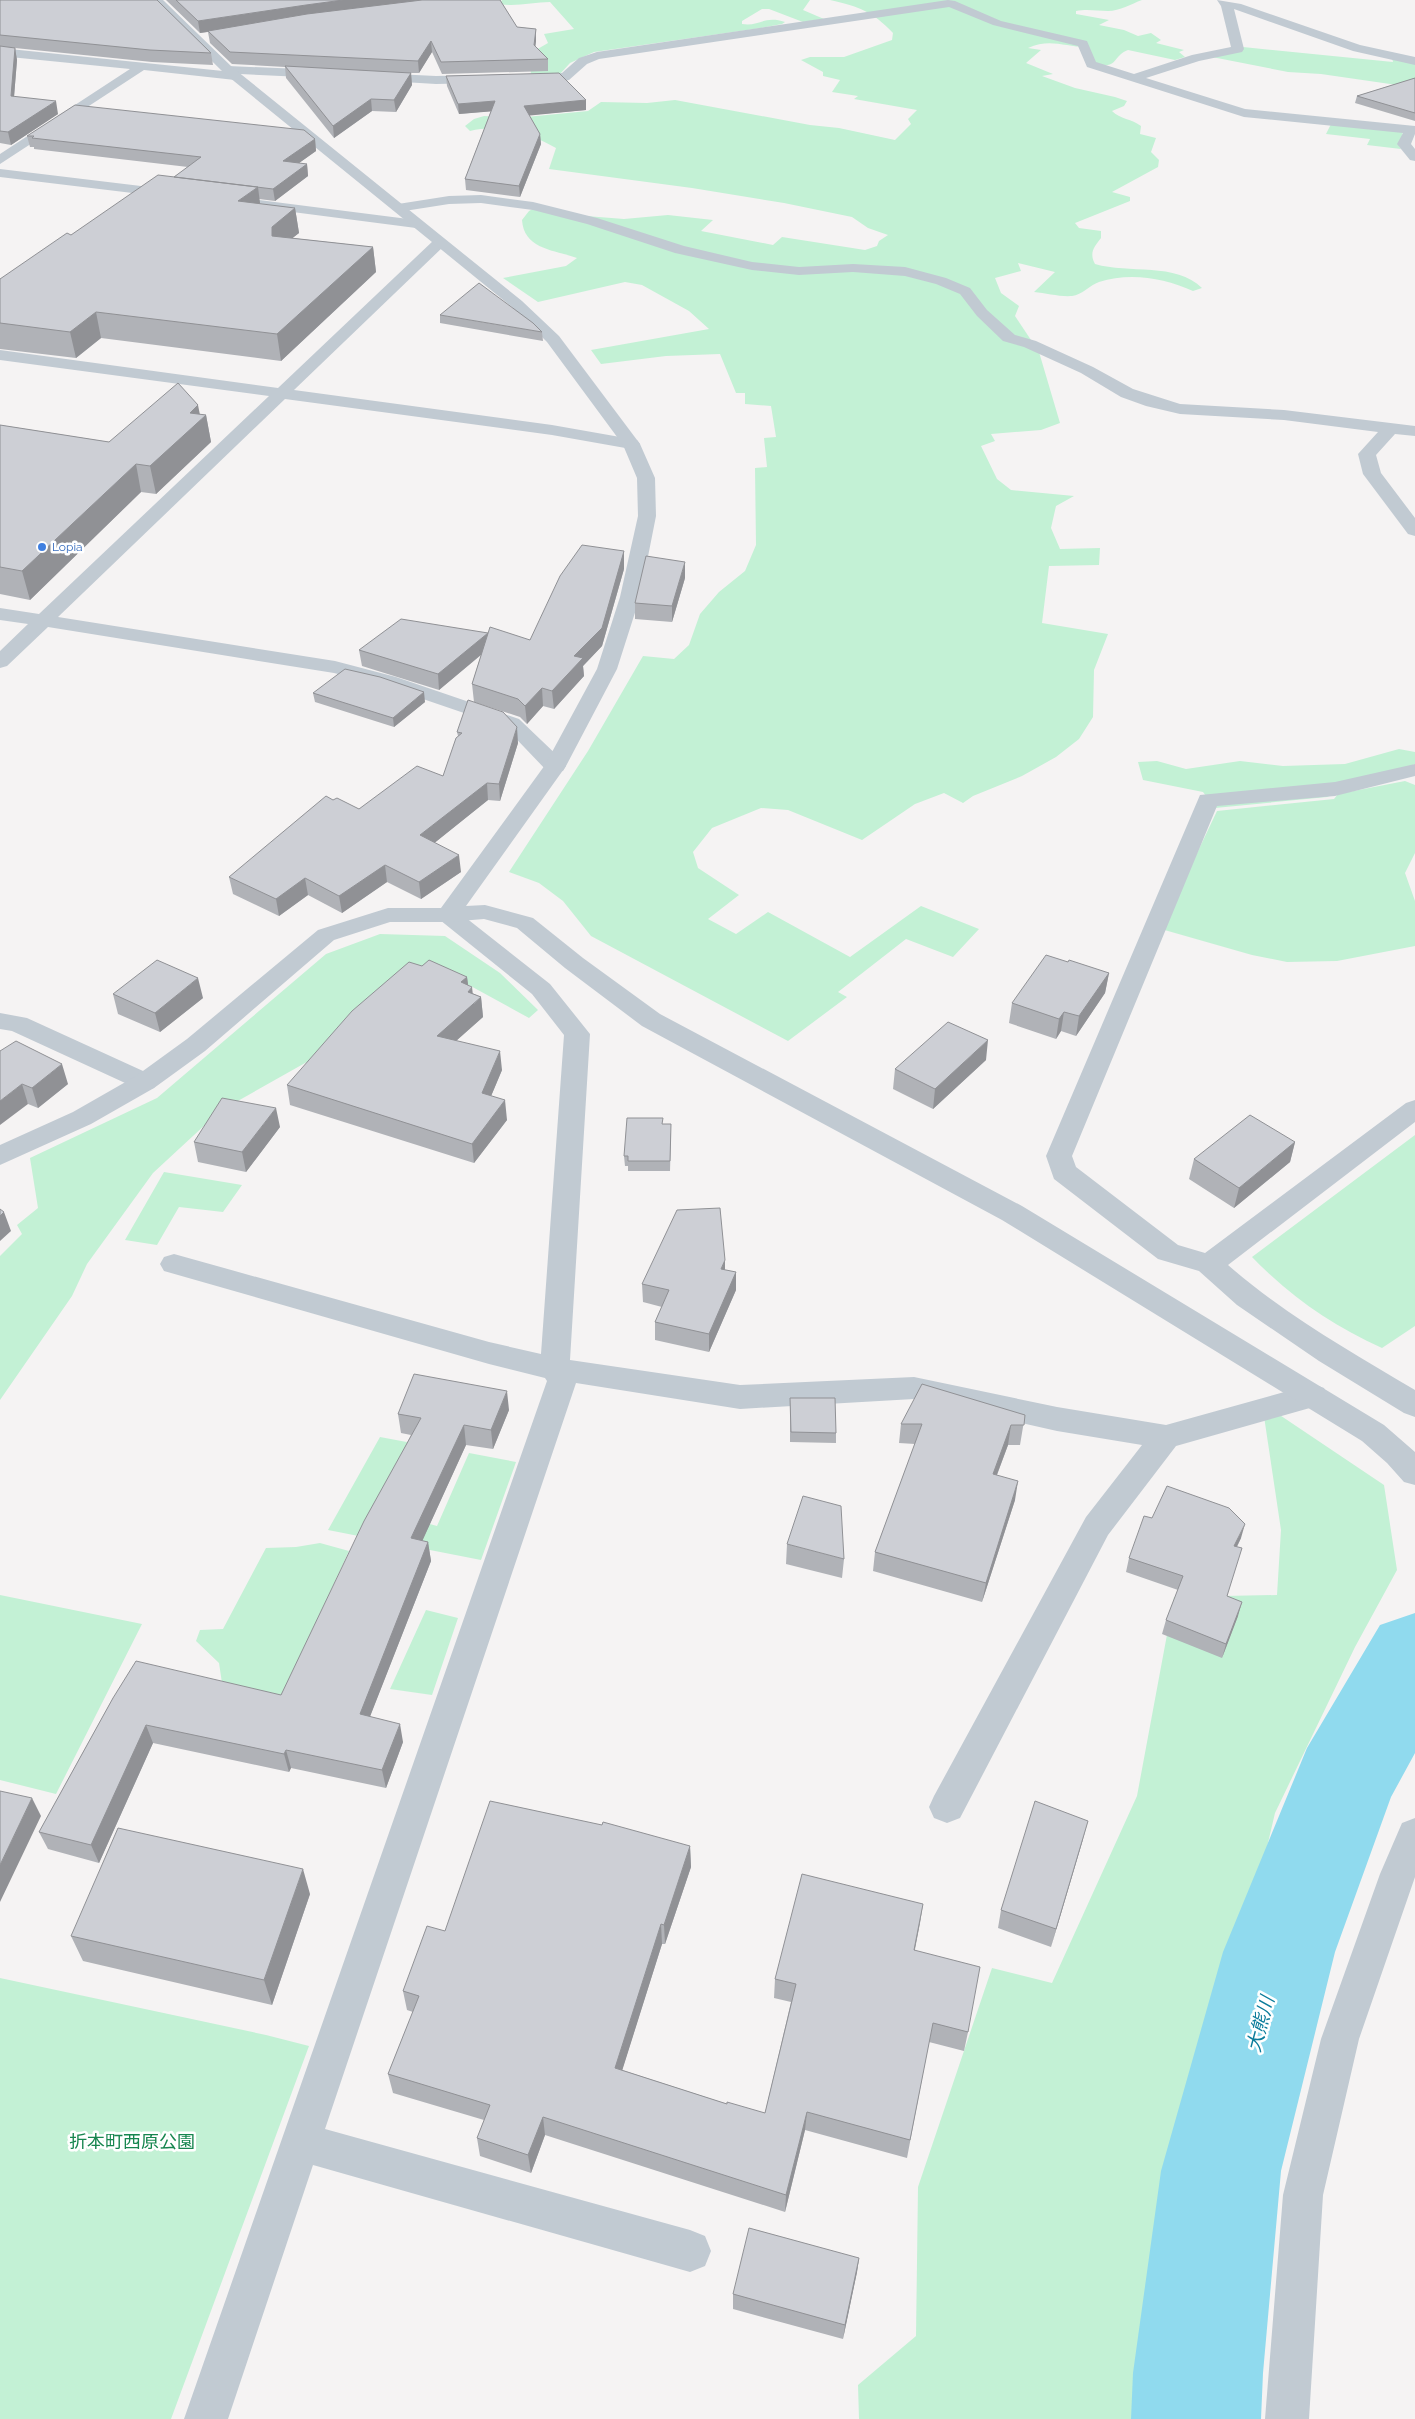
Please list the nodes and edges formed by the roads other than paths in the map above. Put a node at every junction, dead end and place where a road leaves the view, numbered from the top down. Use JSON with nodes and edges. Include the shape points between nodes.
{"nodes":[{"id":1,"x":156,"y":0,"type":"edge"},
{"id":2,"x":1233,"y":3,"type":"edge"},
{"id":3,"x":0,"y":52,"type":"edge"},
{"id":4,"x":1415,"y":61,"type":"edge"},
{"id":5,"x":144,"y":65,"type":"junction"},
{"id":6,"x":232,"y":73,"type":"junction"},
{"id":7,"x":337,"y":75,"type":"edge"},
{"id":8,"x":357,"y":76,"type":"edge"},
{"id":9,"x":1136,"y":77,"type":"junction"},
{"id":10,"x":496,"y":78,"type":"edge"},
{"id":11,"x":516,"y":78,"type":"edge"},
{"id":12,"x":1413,"y":130,"type":"edge"},
{"id":13,"x":1415,"y":156,"type":"edge"},
{"id":14,"x":0,"y":160,"type":"edge"},
{"id":15,"x":0,"y":173,"type":"edge"},
{"id":16,"x":188,"y":196,"type":"edge"},
{"id":17,"x":248,"y":203,"type":"edge"},
{"id":18,"x":398,"y":208,"type":"junction"},
{"id":19,"x":416,"y":224,"type":"junction"},
{"id":20,"x":439,"y":243,"type":"junction"},
{"id":21,"x":0,"y":356,"type":"edge"},
{"id":22,"x":281,"y":394,"type":"junction"},
{"id":23,"x":1389,"y":430,"type":"junction"},
{"id":24,"x":1415,"y":431,"type":"edge"},
{"id":25,"x":632,"y":444,"type":"junction"},
{"id":26,"x":1415,"y":530,"type":"edge"},
{"id":27,"x":0,"y":614,"type":"edge"},
{"id":28,"x":43,"y":621,"type":"junction"},
{"id":29,"x":0,"y":662,"type":"edge"},
{"id":30,"x":555,"y":766,"type":"junction"},
{"id":31,"x":1415,"y":770,"type":"edge"},
{"id":32,"x":448,"y":915,"type":"junction"},
{"id":33,"x":0,"y":1021,"type":"edge"},
{"id":34,"x":146,"y":1082,"type":"junction"},
{"id":35,"x":1415,"y":1110,"type":"edge"},
{"id":36,"x":0,"y":1156,"type":"edge"},
{"id":37,"x":174,"y":1264,"type":"dead end"},
{"id":38,"x":1209,"y":1264,"type":"junction"},
{"id":39,"x":555,"y":1369,"type":"junction"},
{"id":40,"x":1313,"y":1396,"type":"junction"},
{"id":41,"x":1415,"y":1405,"type":"edge"},
{"id":42,"x":1166,"y":1437,"type":"junction"},
{"id":43,"x":1415,"y":1473,"type":"edge"},
{"id":44,"x":947,"y":1807,"type":"dead end"},
{"id":45,"x":1415,"y":1835,"type":"edge"},
{"id":46,"x":301,"y":2142,"type":"junction"},
{"id":47,"x":690,"y":2251,"type":"dead end"},
{"id":48,"x":206,"y":2419,"type":"edge"},
{"id":49,"x":1287,"y":2419,"type":"edge"}],
"edges":[{"from":1,"to":6,"type":"street","via":[[203,38]]},
{"from":2,"to":4,"type":"street","via":[[1357,48]]},
{"from":2,"to":9,"type":"street","via":[[1238,49]]},
{"from":3,"to":5,"type":"street"},
{"from":5,"to":6,"type":"street"},
{"from":5,"to":14,"type":"street"},
{"from":6,"to":7,"type":"street"},
{"from":6,"to":18,"type":"street"},
{"from":8,"to":10,"type":"street","via":[[436,80]]},
{"from":9,"to":11,"type":"street","via":[[1091,64],[1083,44],[1004,25],[951,3],[941,3],[597,56],[583,61],[565,77]]},
{"from":9,"to":12,"type":"street","via":[[1244,113]]},
{"from":12,"to":13,"type":"street","via":[[1404,144]]},
{"from":15,"to":16,"type":"street"},
{"from":17,"to":19,"type":"street"},
{"from":18,"to":19,"type":"street"},
{"from":18,"to":23,"type":"street","via":[[449,200],[482,199],[533,206],[592,221],[680,250],[752,266],[799,271],[853,268],[905,272],[965,291],[982,313],[1009,338],[1030,344],[1127,393],[1152,402],[1180,409],[1284,416]]},
{"from":19,"to":20,"type":"street"},
{"from":20,"to":22,"type":"street"},
{"from":20,"to":25,"type":"street","via":[[517,304],[553,339]]},
{"from":21,"to":22,"type":"street"},
{"from":22,"to":25,"type":"street","via":[[552,430]]},
{"from":22,"to":28,"type":"street"},
{"from":23,"to":24,"type":"street"},
{"from":23,"to":26,"type":"street","via":[[1367,454],[1369,464],[1372,474]]},
{"from":25,"to":30,"type":"street","via":[[646,478],[647,516],[630,597],[607,669]]},
{"from":27,"to":28,"type":"street"},
{"from":28,"to":29,"type":"street"},
{"from":28,"to":30,"type":"street","via":[[335,668],[389,680],[512,723]]},
{"from":30,"to":32,"type":"street"},
{"from":31,"to":38,"type":"street","via":[[1334,789],[1208,800],[1058,1156],[1064,1172],[1168,1252]]},
{"from":32,"to":34,"type":"street","via":[[388,915],[326,935],[196,1045]]},
{"from":32,"to":39,"type":"street","via":[[541,989],[577,1034]]},
{"from":32,"to":40,"type":"street","via":[[485,912],[525,923],[650,1020],[1012,1213]]},
{"from":33,"to":34,"type":"street","via":[[18,1024]]},
{"from":34,"to":36,"type":"street","via":[[82,1118]]},
{"from":35,"to":38,"type":"street"},
{"from":37,"to":39,"type":"street"},
{"from":38,"to":41,"type":"street","via":[[1246,1298]]},
{"from":39,"to":42,"type":"street","via":[[740,1397],[914,1388],[1057,1419]]},
{"from":39,"to":46,"type":"street","via":[[562,1380]]},
{"from":40,"to":42,"type":"street"},
{"from":40,"to":43,"type":"street","via":[[1373,1433]]},
{"from":42,"to":44,"type":"street","via":[[1097,1526]]},
{"from":45,"to":49,"type":"street","via":[[1340,2039],[1303,2195]]},
{"from":46,"to":47,"type":"street"},
{"from":46,"to":48,"type":"street"}]}
